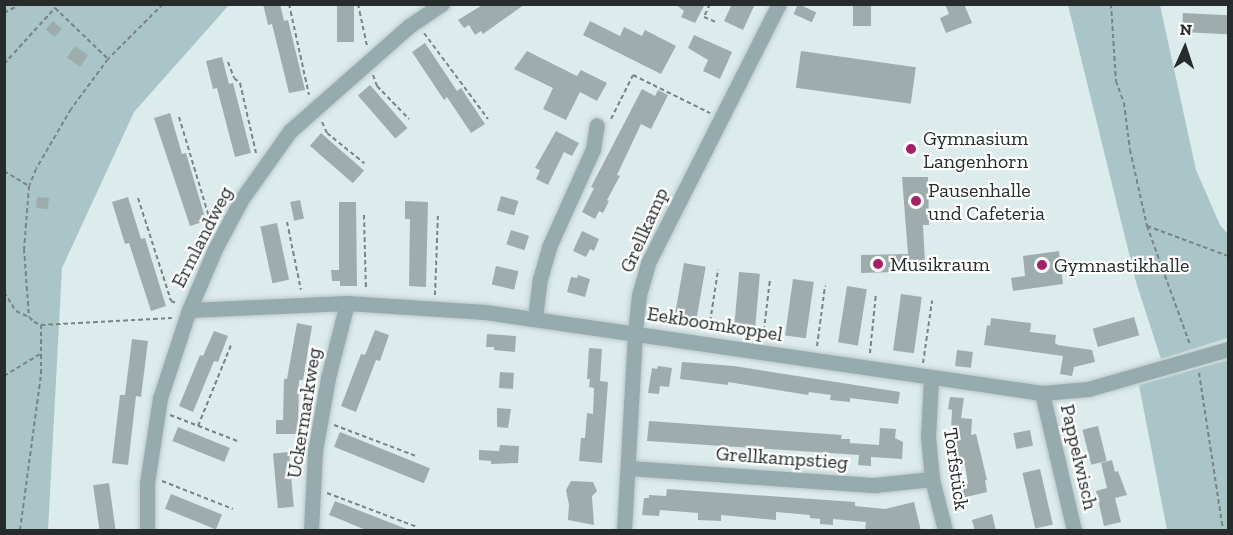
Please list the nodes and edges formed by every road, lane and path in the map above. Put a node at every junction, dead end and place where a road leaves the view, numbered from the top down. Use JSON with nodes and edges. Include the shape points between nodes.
{"nodes":[{"id":1,"x":21,"y":4,"type":"edge"},
{"id":2,"x":52,"y":4,"type":"edge"},
{"id":3,"x":163,"y":4,"type":"edge"},
{"id":4,"x":289,"y":4,"type":"edge"},
{"id":5,"x":358,"y":4,"type":"edge"},
{"id":6,"x":442,"y":4,"type":"edge"},
{"id":7,"x":710,"y":4,"type":"edge"},
{"id":8,"x":779,"y":4,"type":"edge"},
{"id":9,"x":1111,"y":4,"type":"edge"},
{"id":10,"x":55,"y":8,"type":"junction"},
{"id":11,"x":4,"y":13,"type":"edge"},
{"id":12,"x":416,"y":21,"type":"junction"},
{"id":13,"x":716,"y":22,"type":"dead end"},
{"id":14,"x":108,"y":59,"type":"junction"},
{"id":15,"x":369,"y":61,"type":"junction"},
{"id":16,"x":228,"y":62,"type":"dead end"},
{"id":17,"x":4,"y":64,"type":"edge"},
{"id":18,"x":314,"y":110,"type":"junction"},
{"id":19,"x":179,"y":117,"type":"dead end"},
{"id":20,"x":409,"y":119,"type":"dead end"},
{"id":21,"x":488,"y":119,"type":"dead end"},
{"id":22,"x":722,"y":119,"type":"junction"},
{"id":23,"x":597,"y":126,"type":"joint"},
{"id":24,"x":364,"y":163,"type":"dead end"},
{"id":25,"x":4,"y":171,"type":"edge"},
{"id":26,"x":262,"y":172,"type":"junction"},
{"id":27,"x":29,"y":186,"type":"junction"},
{"id":28,"x":138,"y":198,"type":"dead end"},
{"id":29,"x":438,"y":214,"type":"dead end"},
{"id":30,"x":364,"y":215,"type":"dead end"},
{"id":31,"x":287,"y":222,"type":"dead end"},
{"id":32,"x":1147,"y":226,"type":"junction"},
{"id":33,"x":219,"y":242,"type":"junction"},
{"id":34,"x":1228,"y":256,"type":"edge"},
{"id":35,"x":718,"y":270,"type":"dead end"},
{"id":36,"x":770,"y":279,"type":"dead end"},
{"id":37,"x":825,"y":286,"type":"dead end"},
{"id":38,"x":4,"y":292,"type":"edge"},
{"id":39,"x":876,"y":293,"type":"dead end"},
{"id":40,"x":932,"y":301,"type":"dead end"},
{"id":41,"x":347,"y":303,"type":"junction"},
{"id":42,"x":367,"y":304,"type":"junction"},
{"id":43,"x":304,"y":305,"type":"junction"},
{"id":44,"x":430,"y":308,"type":"junction"},
{"id":45,"x":189,"y":310,"type":"junction"},
{"id":46,"x":29,"y":317,"type":"junction"},
{"id":47,"x":535,"y":318,"type":"junction"},
{"id":48,"x":41,"y":325,"type":"junction"},
{"id":49,"x":635,"y":333,"type":"junction"},
{"id":50,"x":706,"y":344,"type":"junction"},
{"id":51,"x":231,"y":345,"type":"dead end"},
{"id":52,"x":1228,"y":349,"type":"edge"},
{"id":53,"x":761,"y":352,"type":"junction"},
{"id":54,"x":42,"y":353,"type":"junction"},
{"id":55,"x":1197,"y":358,"type":"junction"},
{"id":56,"x":815,"y":360,"type":"junction"},
{"id":57,"x":869,"y":369,"type":"junction"},
{"id":58,"x":4,"y":376,"type":"edge"},
{"id":59,"x":926,"y":377,"type":"junction"},
{"id":60,"x":1042,"y":393,"type":"junction"},
{"id":61,"x":158,"y":410,"type":"junction"},
{"id":62,"x":321,"y":420,"type":"junction"},
{"id":63,"x":198,"y":426,"type":"junction"},
{"id":64,"x":240,"y":442,"type":"dead end"},
{"id":65,"x":416,"y":456,"type":"dead end"},
{"id":66,"x":628,"y":468,"type":"junction"},
{"id":67,"x":148,"y":476,"type":"junction"},
{"id":68,"x":932,"y":479,"type":"junction"},
{"id":69,"x":313,"y":487,"type":"junction"},
{"id":70,"x":233,"y":509,"type":"dead end"},
{"id":71,"x":417,"y":527,"type":"dead end"},
{"id":72,"x":20,"y":531,"type":"edge"},
{"id":73,"x":147,"y":531,"type":"edge"},
{"id":74,"x":310,"y":531,"type":"edge"},
{"id":75,"x":624,"y":531,"type":"edge"},
{"id":76,"x":945,"y":531,"type":"edge"},
{"id":77,"x":1074,"y":531,"type":"edge"},
{"id":78,"x":1222,"y":531,"type":"edge"}],
"edges":[{"from":1,"to":11,"type":"path"},
{"from":2,"to":10,"type":"path"},
{"from":3,"to":14,"type":"path"},
{"from":4,"to":18,"type":"path"},
{"from":5,"to":15,"type":"path"},
{"from":6,"to":12,"type":"street","name":"Ermlandweg"},
{"from":7,"to":13,"type":"path","via":[[704,17]]},
{"from":8,"to":22,"type":"street","name":"Grellkamp"},
{"from":9,"to":32,"type":"path","via":[[1116,81],[1124,103]]},
{"from":10,"to":14,"type":"path"},
{"from":10,"to":17,"type":"path"},
{"from":12,"to":15,"type":"street","name":"Ermlandweg"},
{"from":12,"to":21,"type":"path"},
{"from":14,"to":27,"type":"path","via":[[71,109]]},
{"from":15,"to":18,"type":"street","name":"Ermlandweg"},
{"from":15,"to":20,"type":"path","via":[[377,86]]},
{"from":16,"to":26,"type":"path","via":[[240,83]]},
{"from":18,"to":24,"type":"path","via":[[327,133]]},
{"from":18,"to":26,"type":"street","name":"Ermlandweg","via":[[290,131]]},
{"from":19,"to":33,"type":"path"},
{"from":22,"to":23,"type":"path","via":[[633,75],[610,119]]},
{"from":22,"to":49,"type":"street","name":"Grellkamp","via":[[648,263],[639,295]]},
{"from":23,"to":47,"type":"street","via":[[593,149],[549,247]]},
{"from":25,"to":27,"type":"path"},
{"from":26,"to":33,"type":"street","name":"Ermlandweg","via":[[241,200]]},
{"from":27,"to":46,"type":"path","via":[[24,249]]},
{"from":28,"to":45,"type":"path","via":[[171,301]]},
{"from":29,"to":44,"type":"path","via":[[435,297]]},
{"from":30,"to":42,"type":"path"},
{"from":31,"to":43,"type":"path"},
{"from":32,"to":34,"type":"path"},
{"from":32,"to":55,"type":"path"},
{"from":33,"to":45,"type":"street","name":"Ermlandweg"},
{"from":35,"to":50,"type":"path"},
{"from":36,"to":53,"type":"path"},
{"from":37,"to":56,"type":"path"},
{"from":38,"to":46,"type":"path","via":[[16,311]]},
{"from":39,"to":57,"type":"path"},
{"from":40,"to":59,"type":"path"},
{"from":41,"to":42,"type":"street","name":"Eekboomkoppel"},
{"from":41,"to":43,"type":"street","name":"Eekboomkoppel"},
{"from":41,"to":62,"type":"street","name":"Uckermarkweg"},
{"from":42,"to":44,"type":"street","name":"Eekboomkoppel"},
{"from":43,"to":45,"type":"street","name":"Eekboomkoppel"},
{"from":44,"to":47,"type":"street","name":"Eekboomkoppel"},
{"from":45,"to":48,"type":"path","via":[[172,318]]},
{"from":45,"to":61,"type":"street","name":"Ermlandweg"},
{"from":46,"to":48,"type":"path"},
{"from":47,"to":49,"type":"street","name":"Eekboomkoppel"},
{"from":48,"to":54,"type":"path"},
{"from":49,"to":50,"type":"street","name":"Eekboomkoppel"},
{"from":49,"to":66,"type":"street","name":"Grellkamp"},
{"from":50,"to":53,"type":"street","name":"Eekboomkoppel"},
{"from":51,"to":63,"type":"path"},
{"from":52,"to":55,"type":"street","name":"Eekboomkoppel"},
{"from":53,"to":56,"type":"street","name":"Eekboomkoppel"},
{"from":54,"to":58,"type":"path"},
{"from":54,"to":72,"type":"path"},
{"from":55,"to":60,"type":"street","name":"Eekboomkoppel","via":[[1088,389]]},
{"from":55,"to":78,"type":"path"},
{"from":56,"to":57,"type":"street","name":"Eekboomkoppel"},
{"from":57,"to":59,"type":"street","name":"Eekboomkoppel"},
{"from":59,"to":60,"type":"street","name":"Eekboomkoppel"},
{"from":59,"to":68,"type":"street","name":"Torfstück"},
{"from":60,"to":77,"type":"street","name":"Pappelwisch"},
{"from":61,"to":63,"type":"path"},
{"from":61,"to":67,"type":"street","name":"Ermlandweg"},
{"from":62,"to":65,"type":"path"},
{"from":62,"to":69,"type":"street","name":"Uckermarkweg"},
{"from":63,"to":64,"type":"path"},
{"from":66,"to":68,"type":"street","name":"Grellkampstieg","via":[[875,485]]},
{"from":66,"to":75,"type":"street","name":"Grellkamp"},
{"from":67,"to":70,"type":"path"},
{"from":67,"to":73,"type":"street","name":"Ermlandweg"},
{"from":68,"to":76,"type":"street","name":"Torfstück"},
{"from":69,"to":71,"type":"path"},
{"from":69,"to":74,"type":"street","name":"Uckermarkweg"}]}
